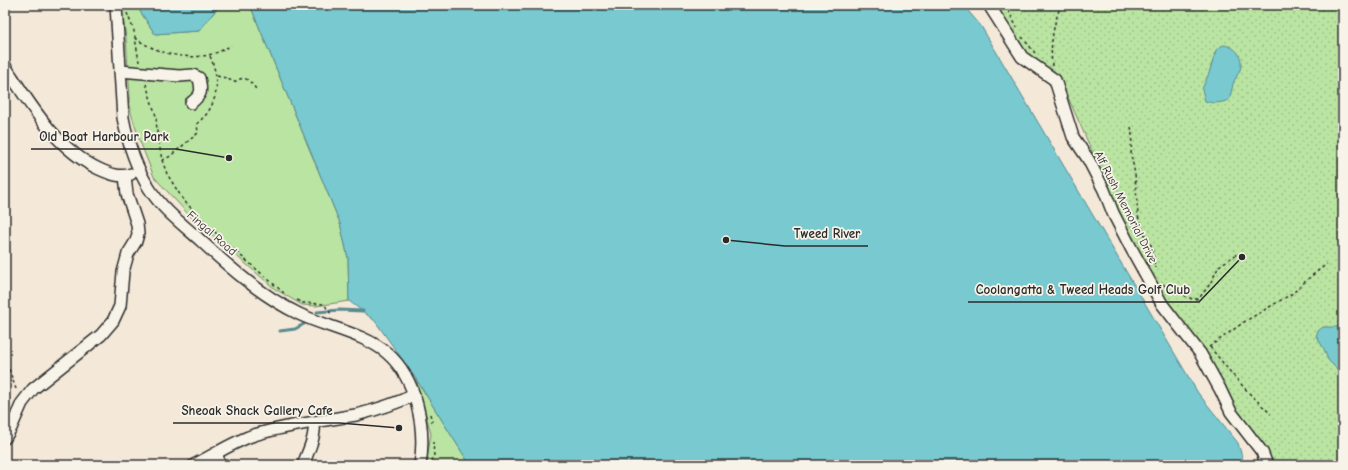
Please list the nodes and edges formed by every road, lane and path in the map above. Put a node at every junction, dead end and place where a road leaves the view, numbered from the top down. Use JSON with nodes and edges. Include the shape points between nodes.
{"nodes":[{"id":1,"x":989,"y":5,"type":"edge"},
{"id":2,"x":1006,"y":5,"type":"edge"},
{"id":3,"x":1060,"y":5,"type":"edge"},
{"id":4,"x":121,"y":7,"type":"edge"},
{"id":5,"x":1019,"y":31,"type":"dead end"},
{"id":6,"x":1022,"y":36,"type":"dead end"},
{"id":7,"x":135,"y":38,"type":"junction"},
{"id":8,"x":231,"y":45,"type":"dead end"},
{"id":9,"x":209,"y":54,"type":"junction"},
{"id":10,"x":1038,"y":56,"type":"dead end"},
{"id":11,"x":5,"y":66,"type":"edge"},
{"id":12,"x":120,"y":71,"type":"junction"},
{"id":13,"x":143,"y":73,"type":"junction"},
{"id":14,"x":217,"y":76,"type":"junction"},
{"id":15,"x":1055,"y":80,"type":"junction"},
{"id":16,"x":256,"y":89,"type":"dead end"},
{"id":17,"x":191,"y":103,"type":"dead end"},
{"id":18,"x":1131,"y":127,"type":"dead end"},
{"id":19,"x":162,"y":160,"type":"junction"},
{"id":20,"x":140,"y":172,"type":"junction"},
{"id":21,"x":125,"y":176,"type":"junction"},
{"id":22,"x":1238,"y":254,"type":"dead end"},
{"id":23,"x":1327,"y":264,"type":"dead end"},
{"id":24,"x":1157,"y":273,"type":"dead end"},
{"id":25,"x":1160,"y":279,"type":"dead end"},
{"id":26,"x":289,"y":296,"type":"dead end"},
{"id":27,"x":295,"y":299,"type":"dead end"},
{"id":28,"x":329,"y":313,"type":"dead end"},
{"id":29,"x":1195,"y":346,"type":"junction"},
{"id":30,"x":1210,"y":347,"type":"junction"},
{"id":31,"x":5,"y":358,"type":"edge"},
{"id":32,"x":414,"y":395,"type":"junction"},
{"id":33,"x":22,"y":404,"type":"junction"},
{"id":34,"x":1271,"y":414,"type":"dead end"},
{"id":35,"x":314,"y":422,"type":"junction"},
{"id":36,"x":5,"y":438,"type":"edge"},
{"id":37,"x":217,"y":454,"type":"junction"},
{"id":38,"x":194,"y":465,"type":"edge"},
{"id":39,"x":219,"y":465,"type":"edge"},
{"id":40,"x":303,"y":465,"type":"edge"},
{"id":41,"x":420,"y":465,"type":"edge"},
{"id":42,"x":1267,"y":465,"type":"edge"}],
"edges":[{"from":1,"to":15,"type":"street","via":[[1022,57]]},
{"from":2,"to":5,"type":"path"},
{"from":3,"to":15,"type":"path","via":[[1052,32],[1051,59]]},
{"from":4,"to":7,"type":"path"},
{"from":4,"to":12,"type":"street","name":"Fingal Road"},
{"from":6,"to":10,"type":"path"},
{"from":7,"to":9,"type":"path","via":[[146,46],[166,53],[195,57]]},
{"from":7,"to":13,"type":"path","via":[[137,56]]},
{"from":8,"to":9,"type":"path","via":[[225,50]]},
{"from":9,"to":14,"type":"path"},
{"from":11,"to":21,"type":"street","via":[[49,128],[67,148],[101,170]]},
{"from":12,"to":13,"type":"street"},
{"from":12,"to":20,"type":"street","name":"Fingal Road","via":[[126,134]]},
{"from":13,"to":17,"type":"street","via":[[192,75],[200,78],[199,96]]},
{"from":13,"to":19,"type":"path","via":[[156,116]]},
{"from":14,"to":16,"type":"path","via":[[234,82],[241,78],[246,79]]},
{"from":14,"to":19,"type":"path","via":[[216,92],[207,113],[197,124],[198,133]]},
{"from":15,"to":29,"type":"street","name":"Alf Rush Memorial Drive","via":[[1074,137],[1104,190],[1131,248],[1162,304]]},
{"from":18,"to":24,"type":"path","via":[[1131,156],[1138,216],[1152,247],[1153,263]]},
{"from":19,"to":26,"type":"path","via":[[167,174],[184,201],[226,243]]},
{"from":20,"to":21,"type":"street"},
{"from":20,"to":32,"type":"street","name":"Fingal Road","via":[[154,194],[178,221],[244,278],[294,311],[377,345],[400,368]]},
{"from":21,"to":33,"type":"street","via":[[138,234],[123,272],[120,306],[114,321],[101,335],[33,389]]},
{"from":22,"to":25,"type":"path","via":[[1219,266],[1210,284],[1197,299],[1172,291]]},
{"from":23,"to":30,"type":"path","via":[[1293,293],[1244,322]]},
{"from":27,"to":28,"type":"path","via":[[303,303],[324,304]]},
{"from":29,"to":30,"type":"path"},
{"from":29,"to":42,"type":"street","name":"Alf Rush Memorial Drive","via":[[1231,412],[1262,452]]},
{"from":30,"to":34,"type":"path","via":[[1250,395]]},
{"from":31,"to":33,"type":"path"},
{"from":32,"to":35,"type":"street","via":[[368,412]]},
{"from":32,"to":41,"type":"street","name":"Fingal Road","via":[[422,435]]},
{"from":33,"to":36,"type":"street"},
{"from":35,"to":37,"type":"street","via":[[254,435]]},
{"from":35,"to":40,"type":"street","via":[[314,437]]},
{"from":37,"to":38,"type":"street"},
{"from":37,"to":39,"type":"street"}]}
